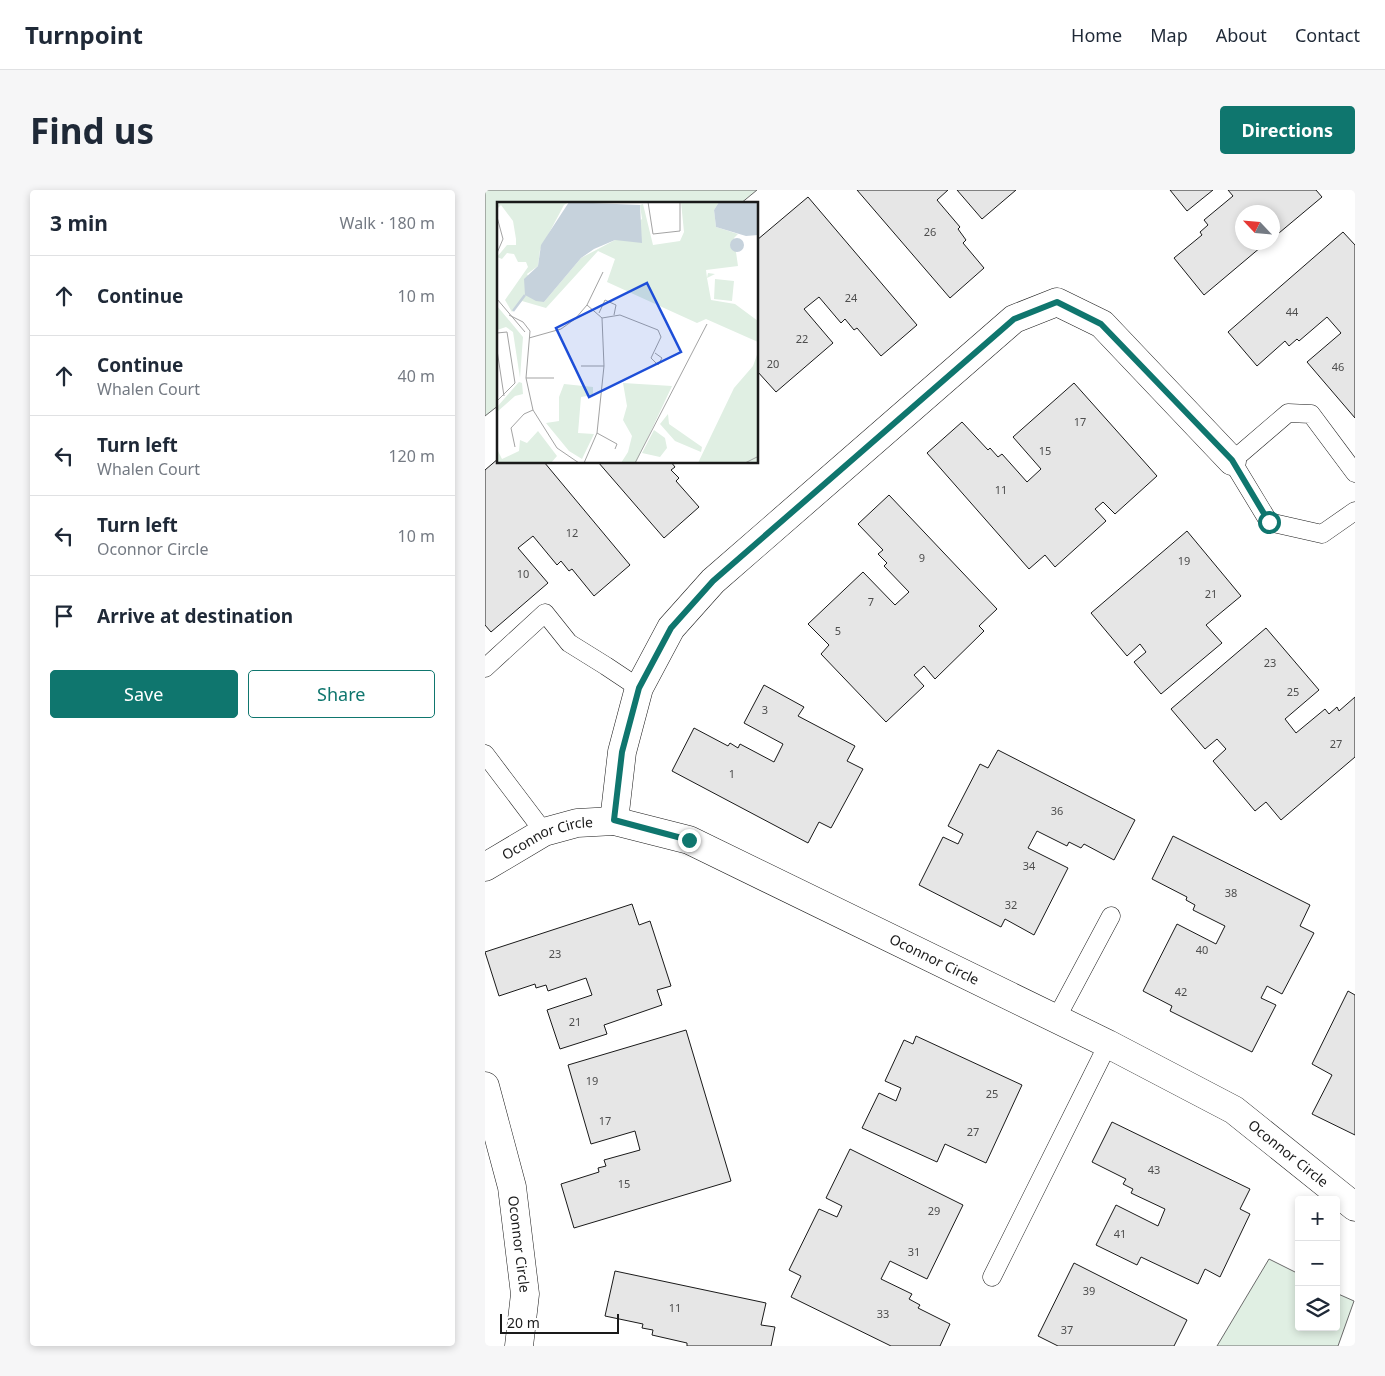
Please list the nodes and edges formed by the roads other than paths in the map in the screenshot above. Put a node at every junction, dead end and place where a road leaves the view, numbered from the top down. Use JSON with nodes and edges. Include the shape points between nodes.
{"nodes":[{"id":1,"x":1232,"y":460,"type":"junction"},
{"id":2,"x":1355,"y":473,"type":"edge"},
{"id":3,"x":1355,"y":511,"type":"edge"},
{"id":4,"x":485,"y":668,"type":"edge"},
{"id":5,"x":639,"y":688,"type":"junction"},
{"id":6,"x":485,"y":754,"type":"edge"},
{"id":7,"x":614,"y":820,"type":"junction"},
{"id":8,"x":544,"y":832,"type":"junction"},
{"id":9,"x":485,"y":867,"type":"edge"},
{"id":10,"x":1111,"y":916,"type":"dead end"},
{"id":11,"x":1056,"y":1019,"type":"junction"},
{"id":12,"x":1108,"y":1044,"type":"junction"},
{"id":13,"x":485,"y":1086,"type":"edge"},
{"id":14,"x":1355,"y":1207,"type":"edge"},
{"id":15,"x":992,"y":1277,"type":"dead end"},
{"id":16,"x":519,"y":1346,"type":"edge"}],
"edges":[{"from":1,"to":2,"type":"lane","via":[[1288,413],[1311,414]]},
{"from":1,"to":3,"type":"lane","via":[[1269,522],[1322,534]]},
{"from":1,"to":5,"type":"street","via":[[1101,324],[1057,302],[1014,319],[713,581],[671,628]]},
{"from":4,"to":5,"type":"lane","via":[[545,613],[569,643]]},
{"from":5,"to":7,"type":"street","via":[[622,752]]},
{"from":6,"to":8,"type":"lane"},
{"from":7,"to":8,"type":"street","name":"Oconnor Circle","via":[[577,823]]},
{"from":7,"to":11,"type":"street","name":"Oconnor Circle","via":[[689,840]]},
{"from":8,"to":9,"type":"street","name":"Oconnor Circle"},
{"from":10,"to":11,"type":"lane"},
{"from":11,"to":12,"type":"street","name":"Oconnor Circle"},
{"from":12,"to":14,"type":"street","name":"Oconnor Circle","via":[[1234,1110]]},
{"from":12,"to":15,"type":"lane"},
{"from":13,"to":16,"type":"street","name":"Oconnor Circle","via":[[512,1187],[525,1294]]}]}
